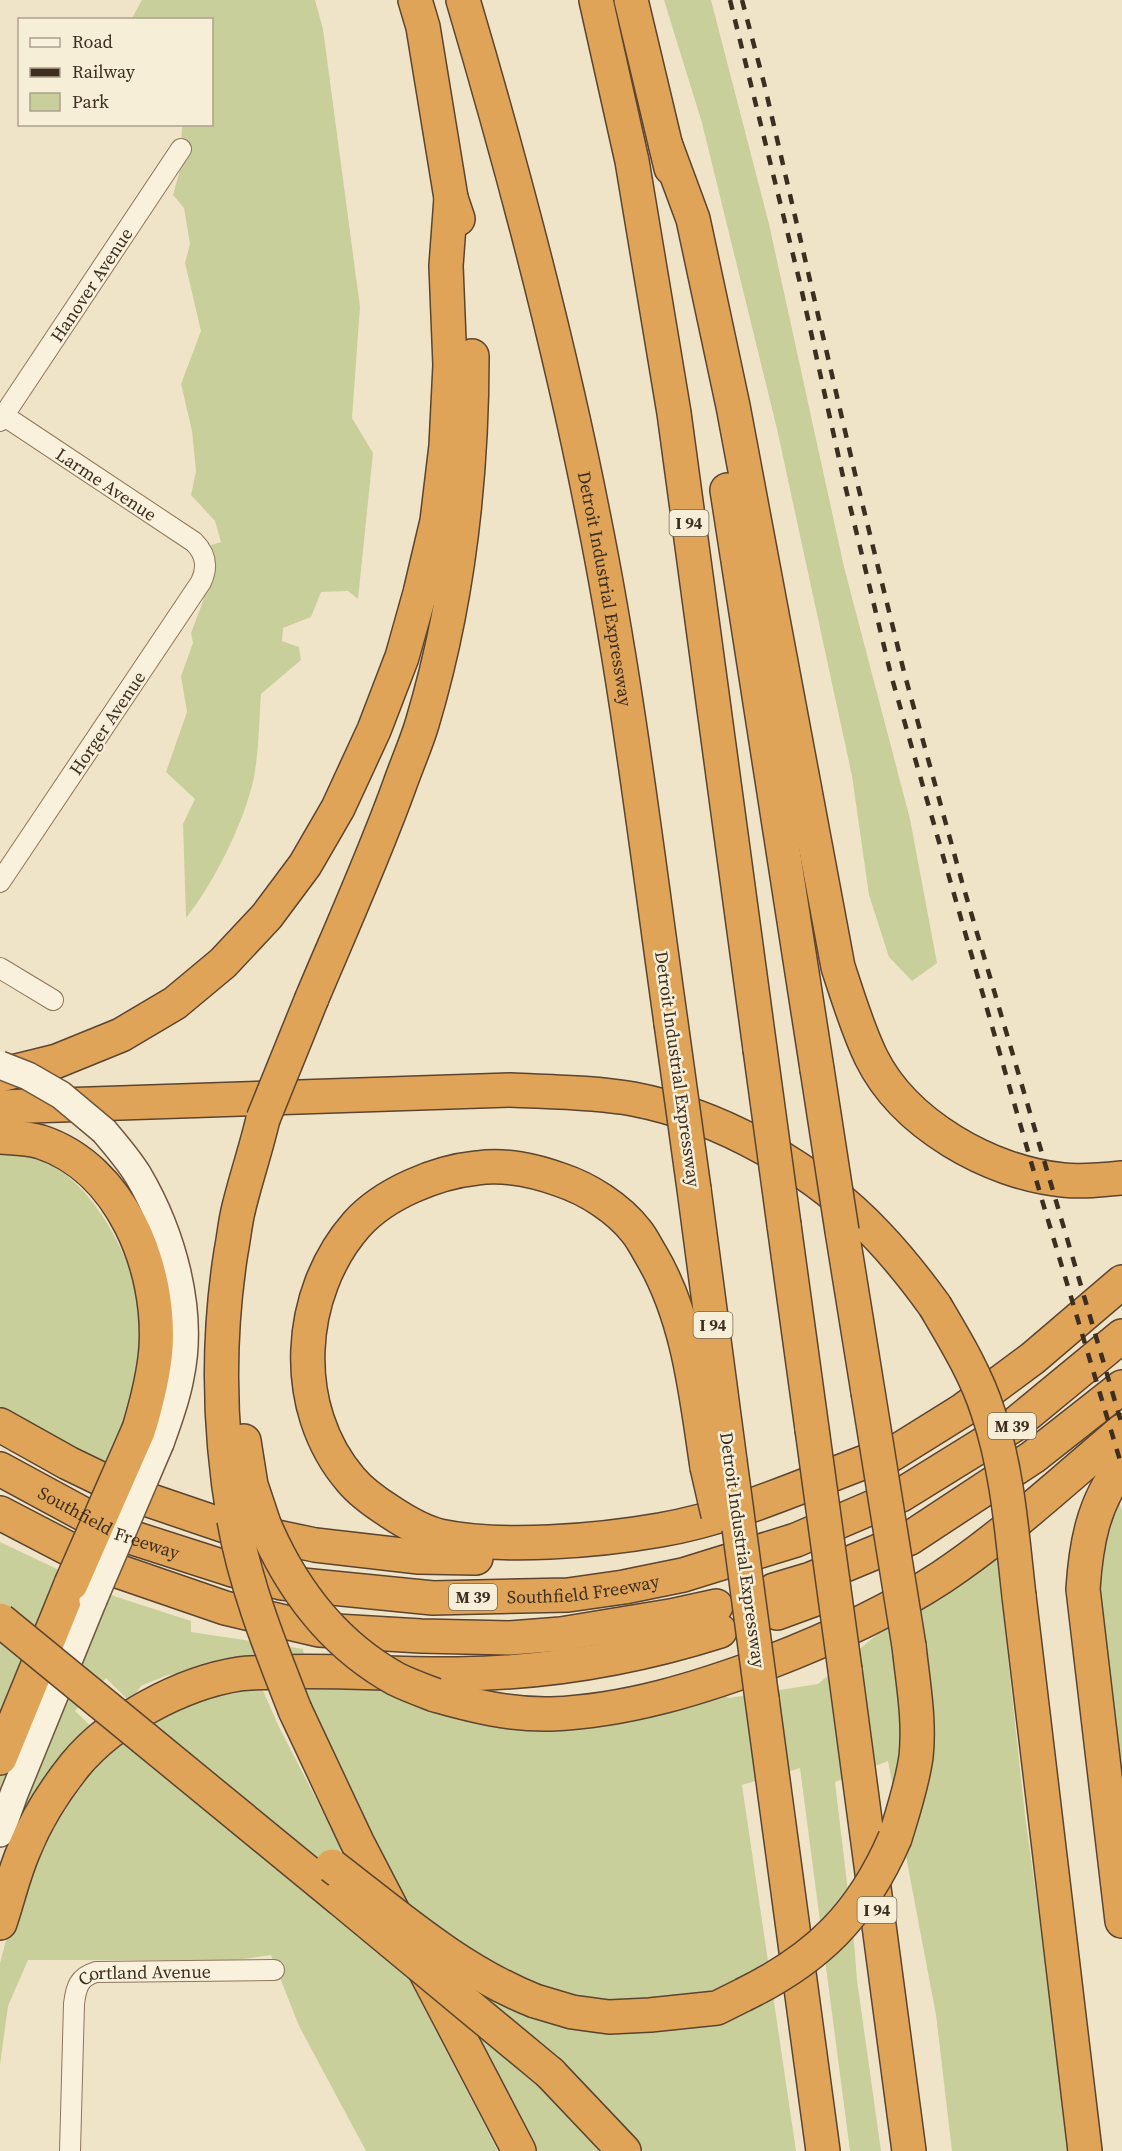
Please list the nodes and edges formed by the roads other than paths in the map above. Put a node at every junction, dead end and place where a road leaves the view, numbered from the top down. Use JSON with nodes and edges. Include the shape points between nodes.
{"nodes":[{"id":1,"x":415,"y":0,"type":"edge"},
{"id":2,"x":463,"y":0,"type":"edge"},
{"id":3,"x":596,"y":0,"type":"edge"},
{"id":4,"x":631,"y":0,"type":"edge"},
{"id":5,"x":666,"y":146,"type":"junction"},
{"id":6,"x":182,"y":149,"type":"dead end"},
{"id":7,"x":451,"y":198,"type":"junction"},
{"id":8,"x":1,"y":416,"type":"edge"},
{"id":9,"x":205,"y":561,"type":"joint"},
{"id":10,"x":0,"y":882,"type":"edge"},
{"id":11,"x":0,"y":968,"type":"edge"},
{"id":12,"x":53,"y":1000,"type":"dead end"},
{"id":13,"x":0,"y":1065,"type":"edge"},
{"id":14,"x":0,"y":1075,"type":"edge"},
{"id":15,"x":0,"y":1107,"type":"edge"},
{"id":16,"x":0,"y":1137,"type":"edge"},
{"id":17,"x":1122,"y":1178,"type":"edge"},
{"id":18,"x":1122,"y":1282,"type":"edge"},
{"id":19,"x":1122,"y":1336,"type":"edge"},
{"id":20,"x":1122,"y":1388,"type":"edge"},
{"id":21,"x":0,"y":1425,"type":"edge"},
{"id":22,"x":1122,"y":1431,"type":"edge"},
{"id":23,"x":150,"y":1436,"type":"junction"},
{"id":24,"x":895,"y":1451,"type":"junction"},
{"id":25,"x":719,"y":1464,"type":"junction"},
{"id":26,"x":1122,"y":1466,"type":"edge"},
{"id":27,"x":0,"y":1469,"type":"edge"},
{"id":28,"x":0,"y":1513,"type":"edge"},
{"id":29,"x":249,"y":1522,"type":"junction"},
{"id":30,"x":82,"y":1592,"type":"junction"},
{"id":31,"x":768,"y":1610,"type":"junction"},
{"id":32,"x":0,"y":1620,"type":"edge"},
{"id":33,"x":0,"y":1758,"type":"edge"},
{"id":34,"x":181,"y":1767,"type":"junction"},
{"id":35,"x":0,"y":1833,"type":"edge"},
{"id":36,"x":1122,"y":1921,"type":"edge"},
{"id":37,"x":0,"y":1923,"type":"edge"},
{"id":38,"x":880,"y":1938,"type":"junction"},
{"id":39,"x":274,"y":1970,"type":"dead end"},
{"id":40,"x":70,"y":2151,"type":"edge"},
{"id":41,"x":519,"y":2151,"type":"edge"},
{"id":42,"x":624,"y":2151,"type":"edge"},
{"id":43,"x":823,"y":2151,"type":"edge"},
{"id":44,"x":909,"y":2151,"type":"edge"},
{"id":45,"x":932,"y":2151,"type":"edge"},
{"id":46,"x":1085,"y":2151,"type":"edge"}],
"edges":[{"from":1,"to":7,"type":"highway","via":[[423,27]]},
{"from":2,"to":25,"type":"highway","name":"Detroit Industrial Expressway","number":"I 94","bridge":true,"via":[[527,229],[593,514],[626,704],[694,1189]]},
{"from":3,"to":38,"type":"highway","number":"I 94","bridge":true,"via":[[632,161],[674,413]]},
{"from":4,"to":5,"type":"highway"},
{"from":5,"to":17,"type":"highway","via":[[693,219],[731,394],[838,967],[856,1023],[872,1059],[892,1088],[918,1115],[985,1160],[1018,1172],[1063,1180]]},
{"from":5,"to":34,"type":"highway","bridge":true,"via":[[706,360],[909,1646],[917,1720],[910,1789],[883,1866],[855,1909],[810,1956],[781,1976],[717,2008],[609,2017],[535,2001],[482,1976],[241,1802]]},
{"from":6,"to":8,"type":"street","name":"Hanover Avenue"},
{"from":7,"to":14,"type":"highway","via":[[446,266],[450,365],[437,521],[402,657],[338,808],[267,916],[223,963],[175,1003],[121,1035],[68,1057]]},
{"from":7,"to":29,"type":"highway","bridge":true,"via":[[465,236],[472,357],[465,513],[455,584],[422,725],[381,836],[263,1119],[239,1208],[224,1297],[223,1425],[229,1490]]},
{"from":8,"to":9,"type":"street","name":"Larme Avenue","via":[[194,542]]},
{"from":9,"to":10,"type":"street","name":"Horger Avenue","via":[[201,582]]},
{"from":11,"to":12,"type":"street"},
{"from":13,"to":23,"type":"main road","bridge":true,"via":[[61,1095],[104,1131],[142,1183],[167,1239],[183,1312],[181,1376],[173,1409]]},
{"from":15,"to":46,"type":"highway","bridge":true,"via":[[510,1090],[577,1092],[634,1100],[694,1116],[746,1137],[810,1178],[877,1234],[935,1306],[965,1356],[988,1410],[999,1452],[1020,1596]]},
{"from":16,"to":23,"type":"highway","via":[[39,1141],[67,1153],[94,1173],[127,1219],[150,1281],[156,1346]]},
{"from":18,"to":24,"type":"highway","via":[[1033,1358],[972,1403]]},
{"from":19,"to":27,"type":"highway","name":"Southfield Freeway","number":"M 39","via":[[1014,1425],[901,1495],[796,1540],[683,1575],[568,1595],[433,1598],[282,1583],[118,1533]]},
{"from":20,"to":31,"type":"highway","number":"M 39","via":[[1033,1456],[910,1538],[872,1577]]},
{"from":21,"to":24,"type":"highway","via":[[134,1495],[225,1526],[315,1545],[419,1557],[549,1557],[699,1534],[866,1472]]},
{"from":22,"to":29,"type":"highway","bridge":true,"via":[[942,1577],[879,1613],[810,1646],[717,1682],[654,1700],[594,1710],[510,1712],[435,1695],[397,1679],[358,1654],[326,1624],[300,1594],[274,1548]]},
{"from":23,"to":30,"type":"highway","bridge":true},
{"from":24,"to":25,"type":"highway","via":[[788,1493],[660,1530],[556,1541],[489,1542],[438,1535],[402,1520],[375,1502],[350,1479],[330,1449],[317,1418],[307,1376],[308,1337],[319,1289],[336,1255],[359,1223],[417,1183],[455,1170],[496,1166],[538,1171],[579,1186],[637,1231],[661,1271],[677,1310]]},
{"from":25,"to":31,"type":"highway","name":"Detroit Industrial Expressway","number":"I 94","bridge":true},
{"from":26,"to":36,"type":"highway","via":[[1096,1510],[1085,1556],[1083,1589]]},
{"from":28,"to":37,"type":"highway","number":"M 39","via":[[100,1565],[225,1608],[319,1630],[520,1637],[718,1619],[672,1646],[531,1670],[457,1674],[304,1671],[240,1674],[199,1683],[117,1727],[76,1764],[48,1803],[23,1850]]},
{"from":29,"to":41,"type":"highway","bridge":true,"via":[[237,1539],[295,1710],[357,1842]]},
{"from":30,"to":33,"type":"highway","via":[[9,1733]]},
{"from":30,"to":35,"type":"main road"},
{"from":31,"to":43,"type":"highway","name":"Detroit Industrial Expressway","number":"I 94","bridge":true,"via":[[762,1699]]},
{"from":32,"to":34,"type":"highway","bridge":true},
{"from":34,"to":42,"type":"highway","bridge":true,"via":[[550,2073]]},
{"from":38,"to":44,"type":"highway","number":"I 94"},
{"from":38,"to":45,"type":"highway","via":[[908,2003]]},
{"from":39,"to":40,"type":"street","name":"Cortland Avenue","via":[[96,1972],[81,1980],[75,1989],[74,2004]]}]}
